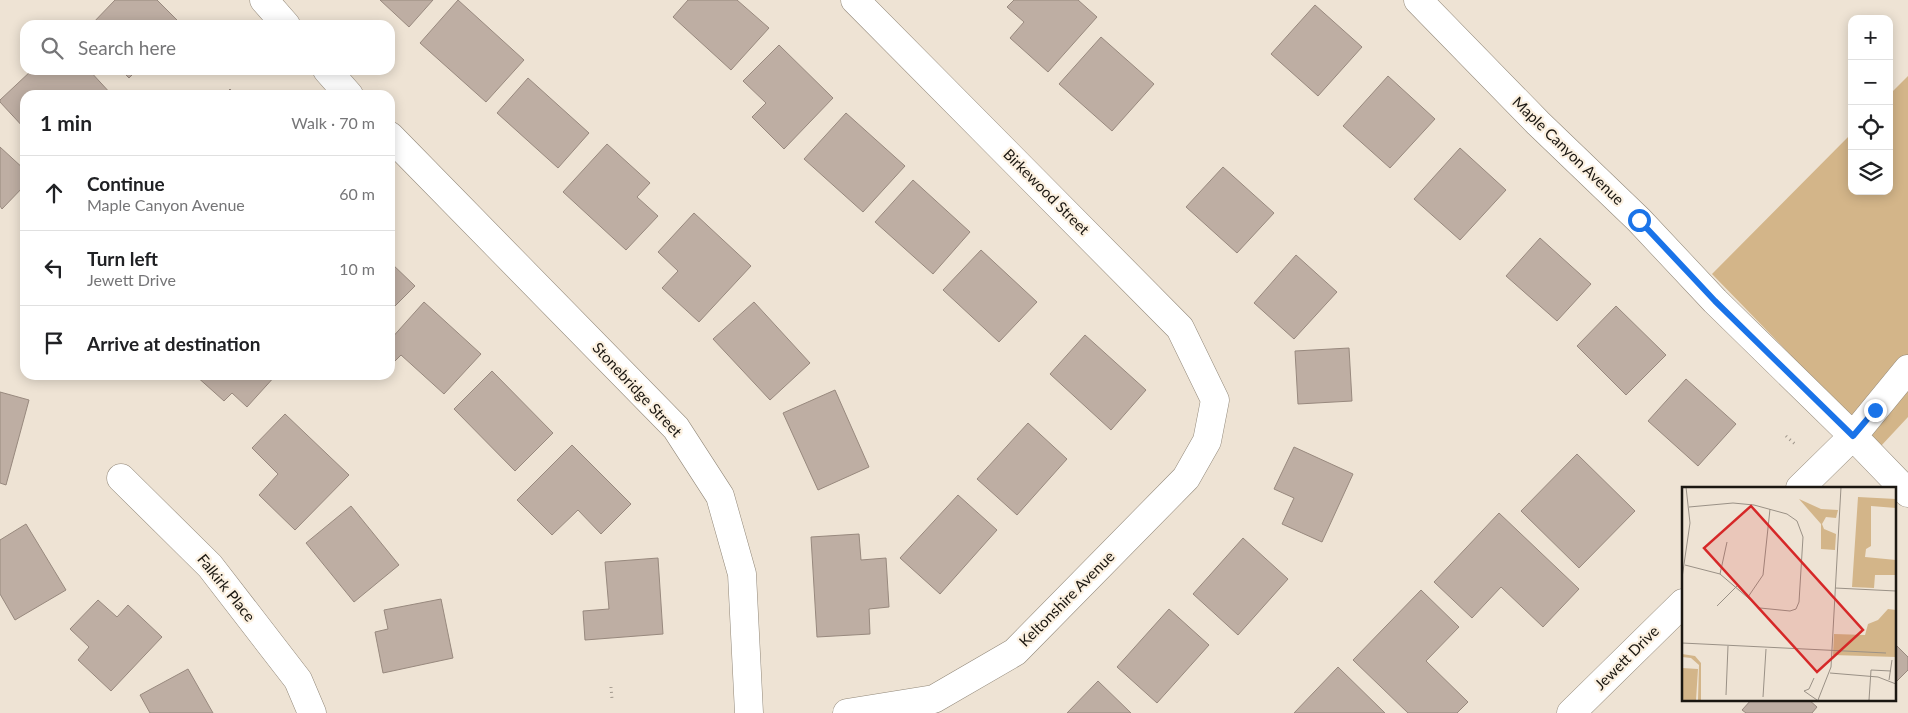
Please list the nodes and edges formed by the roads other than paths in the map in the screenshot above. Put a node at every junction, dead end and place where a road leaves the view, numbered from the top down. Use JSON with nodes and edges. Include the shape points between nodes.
{"nodes":[{"id":1,"x":264,"y":0,"type":"edge"},
{"id":2,"x":855,"y":0,"type":"edge"},
{"id":3,"x":1418,"y":0,"type":"edge"},
{"id":4,"x":282,"y":20,"type":"edge"},
{"id":5,"x":331,"y":75,"type":"edge"},
{"id":6,"x":345,"y":90,"type":"edge"},
{"id":7,"x":395,"y":141,"type":"edge"},
{"id":8,"x":1908,"y":368,"type":"edge"},
{"id":9,"x":1215,"y":400,"type":"joint"},
{"id":10,"x":1853,"y":436,"type":"junction"},
{"id":11,"x":121,"y":478,"type":"dead end"},
{"id":12,"x":1801,"y":487,"type":"edge"},
{"id":13,"x":1908,"y":493,"type":"edge"},
{"id":14,"x":1682,"y":604,"type":"edge"},
{"id":15,"x":312,"y":713,"type":"edge"},
{"id":16,"x":749,"y":713,"type":"edge"},
{"id":17,"x":847,"y":713,"type":"edge"},
{"id":18,"x":1571,"y":713,"type":"edge"}],
"edges":[{"from":1,"to":4,"type":"street"},
{"from":2,"to":9,"type":"street","name":"Birkewood Street","via":[[1180,328]]},
{"from":3,"to":10,"type":"street","name":"Maple Canyon Avenue"},
{"from":5,"to":6,"type":"street"},
{"from":7,"to":16,"type":"street","name":"Stonebridge Street","via":[[676,428],[720,496],[742,574]]},
{"from":8,"to":10,"type":"street"},
{"from":9,"to":17,"type":"street","name":"Keltonshire Avenue","via":[[1207,441],[1186,478],[1014,652],[934,699]]},
{"from":10,"to":12,"type":"street"},
{"from":10,"to":13,"type":"street","name":"Maple Canyon Avenue"},
{"from":11,"to":15,"type":"street","name":"Falkirk Place","via":[[210,566],[298,680]]},
{"from":14,"to":18,"type":"street","name":"Jewett Drive"}]}
